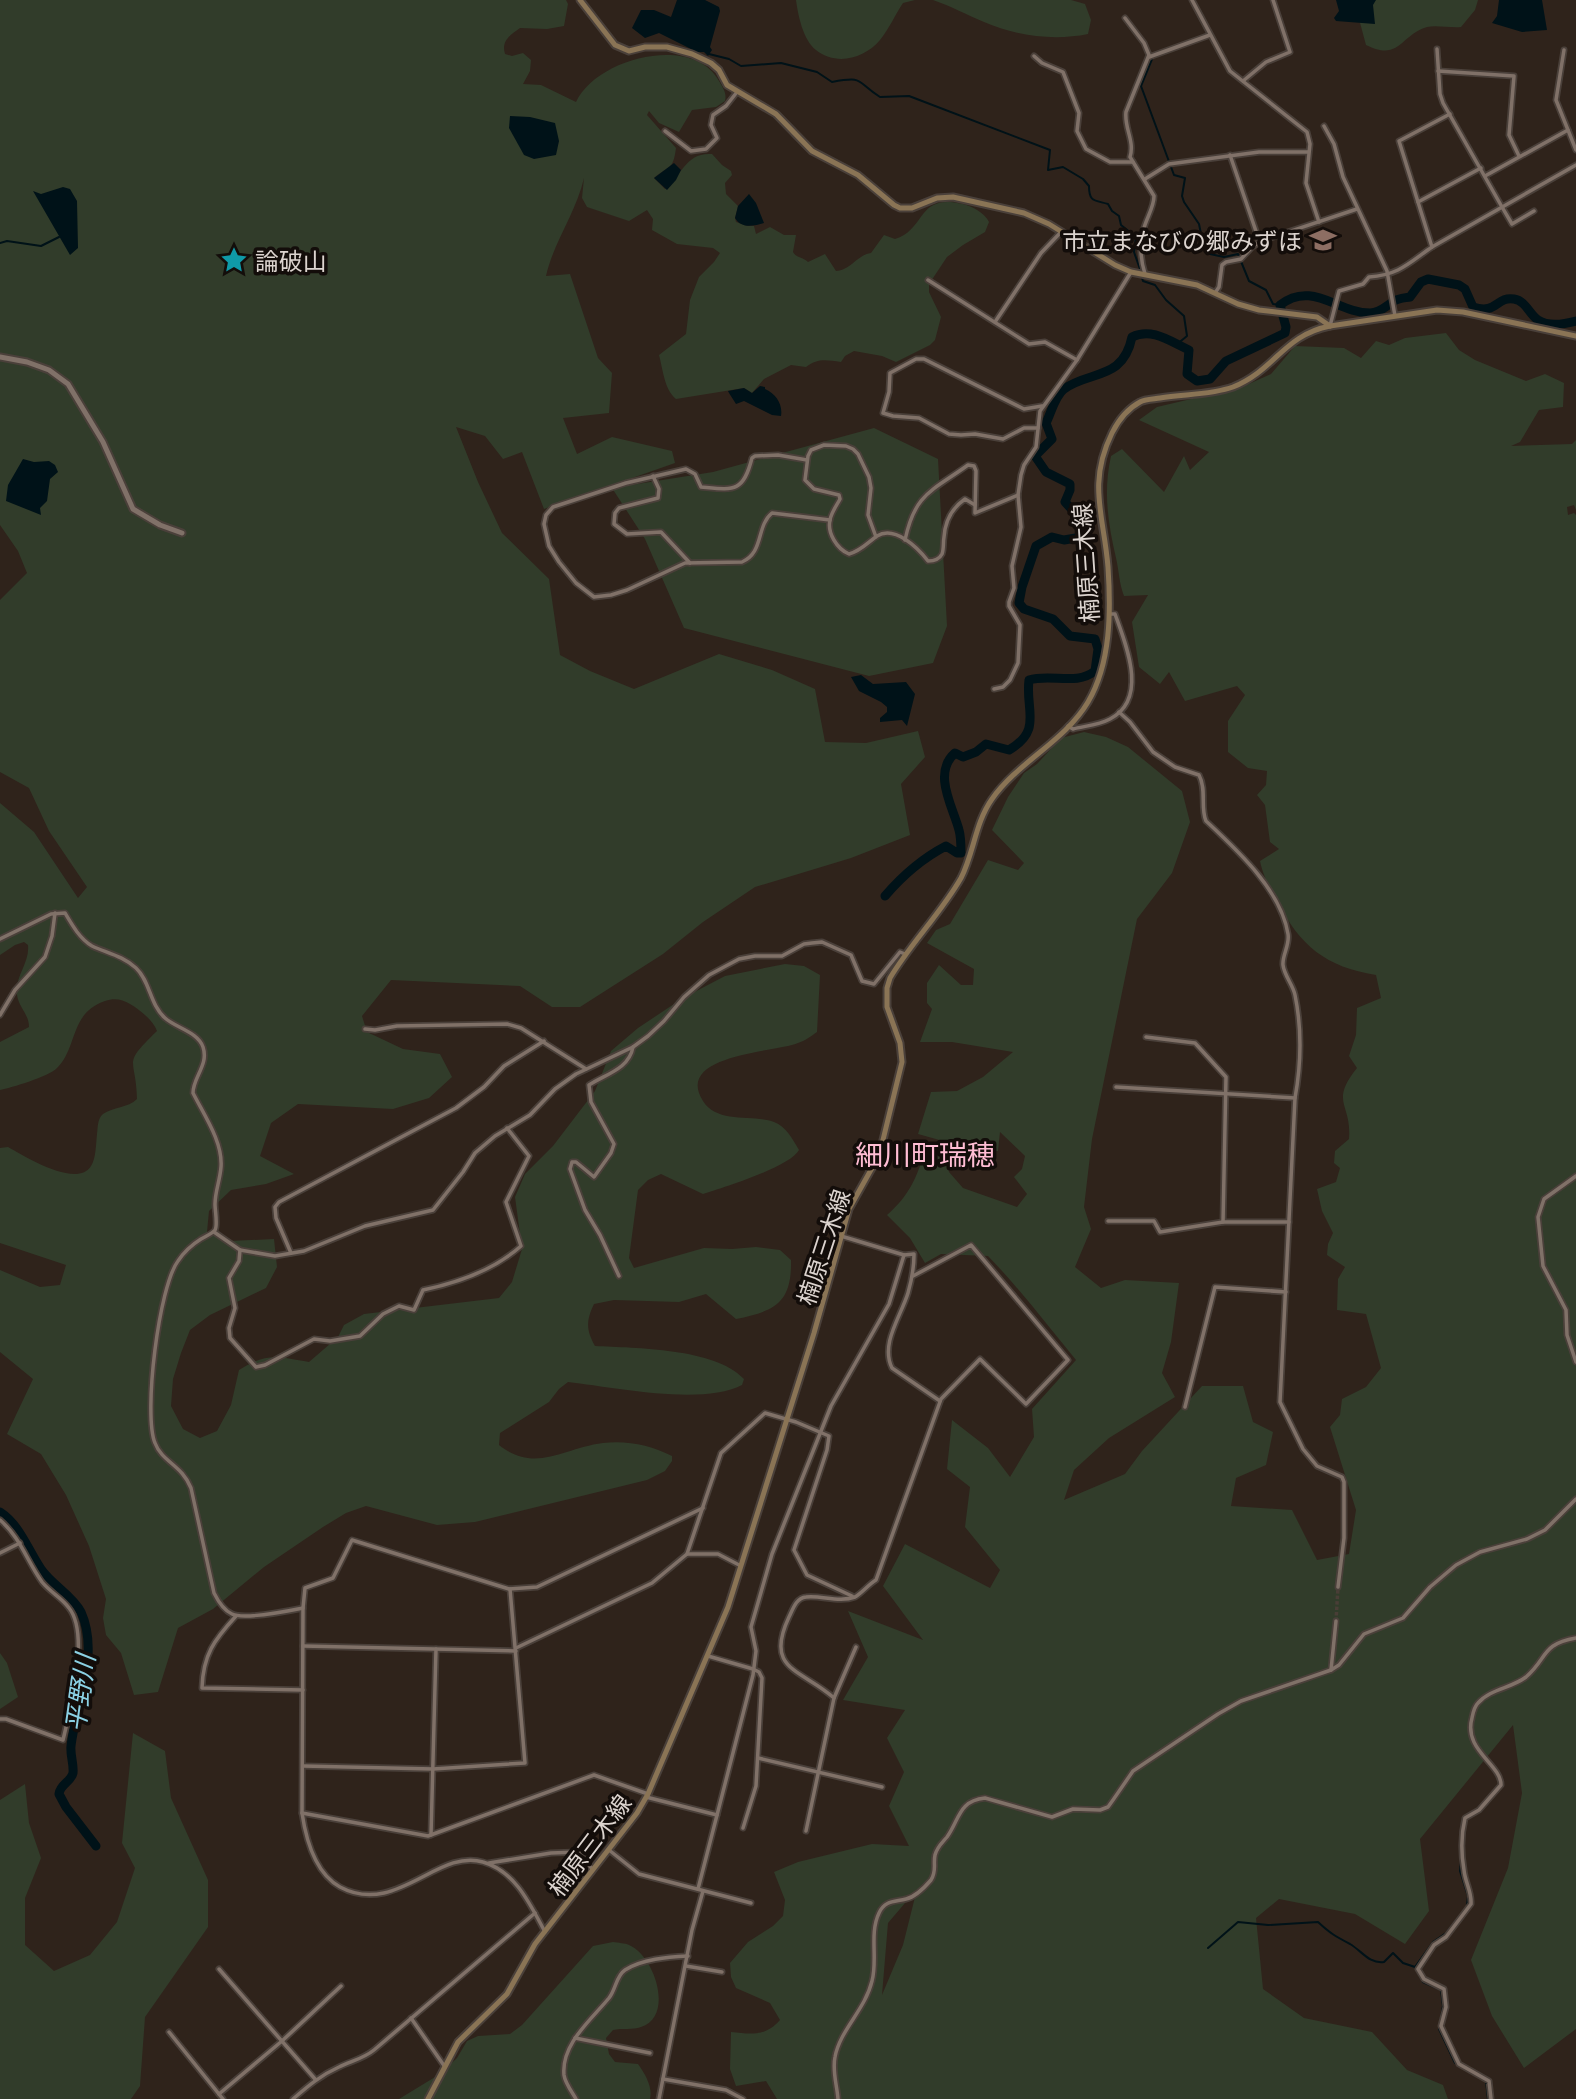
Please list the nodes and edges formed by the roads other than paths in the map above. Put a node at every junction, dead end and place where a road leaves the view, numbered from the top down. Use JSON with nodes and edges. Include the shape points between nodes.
{"nodes":[{"id":1,"x":580,"y":0,"type":"edge"},
{"id":2,"x":1192,"y":0,"type":"edge"},
{"id":3,"x":1273,"y":0,"type":"edge"},
{"id":4,"x":1125,"y":18,"type":"dead end"},
{"id":5,"x":1210,"y":35,"type":"junction"},
{"id":6,"x":1437,"y":49,"type":"dead end"},
{"id":7,"x":1564,"y":50,"type":"dead end"},
{"id":8,"x":1034,"y":56,"type":"dead end"},
{"id":9,"x":1148,"y":57,"type":"junction"},
{"id":10,"x":1438,"y":71,"type":"junction"},
{"id":11,"x":1243,"y":81,"type":"junction"},
{"id":12,"x":737,"y":92,"type":"junction"},
{"id":13,"x":1450,"y":114,"type":"junction"},
{"id":14,"x":1324,"y":126,"type":"dead end"},
{"id":15,"x":1568,"y":130,"type":"junction"},
{"id":16,"x":665,"y":131,"type":"dead end"},
{"id":17,"x":1576,"y":150,"type":"edge"},
{"id":18,"x":1308,"y":152,"type":"junction"},
{"id":19,"x":1230,"y":155,"type":"junction"},
{"id":20,"x":1519,"y":156,"type":"junction"},
{"id":21,"x":1133,"y":162,"type":"junction"},
{"id":22,"x":1576,"y":165,"type":"edge"},
{"id":23,"x":1480,"y":168,"type":"junction"},
{"id":24,"x":1485,"y":176,"type":"junction"},
{"id":25,"x":1145,"y":179,"type":"junction"},
{"id":26,"x":1418,"y":202,"type":"junction"},
{"id":27,"x":1502,"y":207,"type":"junction"},
{"id":28,"x":1357,"y":209,"type":"junction"},
{"id":29,"x":1534,"y":211,"type":"dead end"},
{"id":30,"x":1319,"y":222,"type":"junction"},
{"id":31,"x":1061,"y":232,"type":"junction"},
{"id":32,"x":1260,"y":243,"type":"junction"},
{"id":33,"x":1432,"y":247,"type":"junction"},
{"id":34,"x":1134,"y":272,"type":"junction"},
{"id":35,"x":1145,"y":274,"type":"junction"},
{"id":36,"x":1388,"y":275,"type":"junction"},
{"id":37,"x":928,"y":280,"type":"dead end"},
{"id":38,"x":1215,"y":293,"type":"junction"},
{"id":39,"x":1395,"y":316,"type":"junction"},
{"id":40,"x":995,"y":322,"type":"junction"},
{"id":41,"x":1330,"y":326,"type":"junction"},
{"id":42,"x":1576,"y":336,"type":"edge"},
{"id":43,"x":0,"y":356,"type":"edge"},
{"id":44,"x":1077,"y":360,"type":"junction"},
{"id":45,"x":1042,"y":407,"type":"junction"},
{"id":46,"x":1038,"y":428,"type":"junction"},
{"id":47,"x":807,"y":460,"type":"junction"},
{"id":48,"x":653,"y":476,"type":"junction"},
{"id":49,"x":1018,"y":495,"type":"junction"},
{"id":50,"x":975,"y":505,"type":"junction"},
{"id":51,"x":830,"y":520,"type":"junction"},
{"id":52,"x":182,"y":533,"type":"dead end"},
{"id":53,"x":876,"y":537,"type":"junction"},
{"id":54,"x":905,"y":540,"type":"junction"},
{"id":55,"x":690,"y":563,"type":"junction"},
{"id":56,"x":1110,"y":614,"type":"junction"},
{"id":57,"x":994,"y":689,"type":"dead end"},
{"id":58,"x":1119,"y":712,"type":"junction"},
{"id":59,"x":1068,"y":726,"type":"junction"},
{"id":60,"x":55,"y":913,"type":"junction"},
{"id":61,"x":0,"y":939,"type":"edge"},
{"id":62,"x":906,"y":954,"type":"junction"},
{"id":63,"x":0,"y":1015,"type":"edge"},
{"id":64,"x":365,"y":1029,"type":"dead end"},
{"id":65,"x":1146,"y":1037,"type":"dead end"},
{"id":66,"x":544,"y":1041,"type":"junction"},
{"id":67,"x":633,"y":1047,"type":"junction"},
{"id":68,"x":586,"y":1069,"type":"junction"},
{"id":69,"x":1116,"y":1087,"type":"dead end"},
{"id":70,"x":1226,"y":1094,"type":"junction"},
{"id":71,"x":1295,"y":1098,"type":"junction"},
{"id":72,"x":507,"y":1128,"type":"junction"},
{"id":73,"x":1576,"y":1176,"type":"edge"},
{"id":74,"x":1108,"y":1221,"type":"dead end"},
{"id":75,"x":1223,"y":1222,"type":"junction"},
{"id":76,"x":1289,"y":1222,"type":"junction"},
{"id":77,"x":214,"y":1232,"type":"junction"},
{"id":78,"x":841,"y":1236,"type":"junction"},
{"id":79,"x":240,"y":1250,"type":"junction"},
{"id":80,"x":291,"y":1253,"type":"junction"},
{"id":81,"x":904,"y":1255,"type":"junction"},
{"id":82,"x":619,"y":1276,"type":"dead end"},
{"id":83,"x":913,"y":1276,"type":"junction"},
{"id":84,"x":1286,"y":1292,"type":"junction"},
{"id":85,"x":1576,"y":1362,"type":"edge"},
{"id":86,"x":940,"y":1401,"type":"junction"},
{"id":87,"x":1185,"y":1407,"type":"dead end"},
{"id":88,"x":788,"y":1419,"type":"junction"},
{"id":89,"x":821,"y":1432,"type":"junction"},
{"id":90,"x":1576,"y":1499,"type":"edge"},
{"id":91,"x":703,"y":1508,"type":"junction"},
{"id":92,"x":0,"y":1520,"type":"edge"},
{"id":93,"x":20,"y":1543,"type":"junction"},
{"id":94,"x":0,"y":1553,"type":"edge"},
{"id":95,"x":687,"y":1554,"type":"junction"},
{"id":96,"x":741,"y":1566,"type":"junction"},
{"id":97,"x":1338,"y":1587,"type":"tunnel mouth"},
{"id":98,"x":510,"y":1589,"type":"junction"},
{"id":99,"x":854,"y":1597,"type":"junction"},
{"id":100,"x":303,"y":1608,"type":"junction"},
{"id":101,"x":236,"y":1616,"type":"junction"},
{"id":102,"x":1336,"y":1621,"type":"tunnel mouth"},
{"id":103,"x":1576,"y":1638,"type":"edge"},
{"id":104,"x":303,"y":1646,"type":"junction"},
{"id":105,"x":856,"y":1647,"type":"dead end"},
{"id":106,"x":436,"y":1649,"type":"junction"},
{"id":107,"x":516,"y":1649,"type":"junction"},
{"id":108,"x":708,"y":1656,"type":"junction"},
{"id":109,"x":753,"y":1669,"type":"junction"},
{"id":110,"x":1331,"y":1670,"type":"junction"},
{"id":111,"x":303,"y":1690,"type":"junction"},
{"id":112,"x":834,"y":1698,"type":"junction"},
{"id":113,"x":0,"y":1719,"type":"edge"},
{"id":114,"x":758,"y":1758,"type":"junction"},
{"id":115,"x":303,"y":1766,"type":"junction"},
{"id":116,"x":433,"y":1769,"type":"junction"},
{"id":117,"x":818,"y":1772,"type":"junction"},
{"id":118,"x":882,"y":1787,"type":"dead end"},
{"id":119,"x":647,"y":1796,"type":"junction"},
{"id":120,"x":302,"y":1813,"type":"junction"},
{"id":121,"x":717,"y":1815,"type":"junction"},
{"id":122,"x":743,"y":1828,"type":"dead end"},
{"id":123,"x":806,"y":1831,"type":"dead end"},
{"id":124,"x":431,"y":1835,"type":"junction"},
{"id":125,"x":609,"y":1850,"type":"junction"},
{"id":126,"x":486,"y":1863,"type":"junction"},
{"id":127,"x":593,"y":1870,"type":"junction"},
{"id":128,"x":700,"y":1890,"type":"junction"},
{"id":129,"x":751,"y":1903,"type":"dead end"},
{"id":130,"x":535,"y":1913,"type":"junction"},
{"id":131,"x":545,"y":1932,"type":"junction"},
{"id":132,"x":688,"y":1956,"type":"junction"},
{"id":133,"x":686,"y":1966,"type":"junction"},
{"id":134,"x":219,"y":1969,"type":"dead end"},
{"id":135,"x":722,"y":1972,"type":"dead end"},
{"id":136,"x":341,"y":1986,"type":"dead end"},
{"id":137,"x":411,"y":2018,"type":"junction"},
{"id":138,"x":169,"y":2032,"type":"dead end"},
{"id":139,"x":575,"y":2038,"type":"junction"},
{"id":140,"x":282,"y":2041,"type":"junction"},
{"id":141,"x":650,"y":2053,"type":"dead end"},
{"id":142,"x":445,"y":2067,"type":"junction"},
{"id":143,"x":316,"y":2079,"type":"junction"},
{"id":144,"x":663,"y":2079,"type":"junction"},
{"id":145,"x":219,"y":2094,"type":"junction"},
{"id":146,"x":223,"y":2099,"type":"edge"},
{"id":147,"x":293,"y":2099,"type":"edge"},
{"id":148,"x":428,"y":2099,"type":"edge"},
{"id":149,"x":576,"y":2099,"type":"edge"},
{"id":150,"x":659,"y":2099,"type":"edge"},
{"id":151,"x":743,"y":2099,"type":"edge"},
{"id":152,"x":838,"y":2099,"type":"edge"},
{"id":153,"x":1491,"y":2099,"type":"edge"}],
"edges":[{"from":1,"to":12,"type":"main road","via":[[615,45],[628,51],[667,47],[692,54],[712,63]]},
{"from":2,"to":5,"type":"street"},
{"from":3,"to":11,"type":"street","via":[[1290,52],[1266,62]]},
{"from":4,"to":9,"type":"street","via":[[1149,51]]},
{"from":5,"to":9,"type":"street"},
{"from":5,"to":11,"type":"street","via":[[1226,66]]},
{"from":6,"to":10,"type":"street"},
{"from":7,"to":15,"type":"street","via":[[1556,100]]},
{"from":8,"to":21,"type":"street","via":[[1063,72],[1079,113],[1077,131],[1086,149],[1110,162]]},
{"from":9,"to":21,"type":"street","via":[[1126,112]]},
{"from":10,"to":13,"type":"street","via":[[1440,94]]},
{"from":10,"to":20,"type":"street","via":[[1514,76],[1509,135]]},
{"from":11,"to":18,"type":"street","via":[[1307,132]]},
{"from":12,"to":16,"type":"street","via":[[713,115],[711,125],[717,138],[706,149],[691,151]]},
{"from":12,"to":31,"type":"main road","via":[[776,114],[812,151],[849,170],[900,208],[953,197],[1024,213]]},
{"from":13,"to":23,"type":"street"},
{"from":13,"to":26,"type":"street","via":[[1399,141]]},
{"from":14,"to":28,"type":"street"},
{"from":15,"to":17,"type":"street"},
{"from":15,"to":20,"type":"street"},
{"from":18,"to":19,"type":"street"},
{"from":18,"to":30,"type":"street","via":[[1306,183]]},
{"from":19,"to":25,"type":"street","via":[[1169,164]]},
{"from":19,"to":32,"type":"street"},
{"from":20,"to":24,"type":"street"},
{"from":21,"to":25,"type":"street"},
{"from":22,"to":27,"type":"street"},
{"from":23,"to":24,"type":"street"},
{"from":23,"to":26,"type":"street"},
{"from":24,"to":27,"type":"street"},
{"from":25,"to":35,"type":"street","via":[[1154,201],[1140,256]]},
{"from":26,"to":33,"type":"street"},
{"from":27,"to":29,"type":"street","via":[[1512,224]]},
{"from":27,"to":33,"type":"street"},
{"from":28,"to":30,"type":"street"},
{"from":28,"to":36,"type":"street"},
{"from":30,"to":32,"type":"street"},
{"from":31,"to":34,"type":"main road"},
{"from":31,"to":40,"type":"street","via":[[1041,253]]},
{"from":32,"to":38,"type":"street","via":[[1223,265]]},
{"from":33,"to":36,"type":"street","via":[[1412,264]]},
{"from":34,"to":35,"type":"main road"},
{"from":34,"to":44,"type":"street"},
{"from":35,"to":38,"type":"main road"},
{"from":36,"to":39,"type":"street"},
{"from":36,"to":41,"type":"street","via":[[1369,277],[1363,284],[1339,291]]},
{"from":37,"to":40,"type":"street"},
{"from":38,"to":41,"type":"main road","via":[[1238,304],[1317,317]]},
{"from":39,"to":41,"type":"main road","name":"楠原三木線"},
{"from":39,"to":42,"type":"main road","name":"楠原三木線","via":[[1437,310],[1463,312]]},
{"from":40,"to":44,"type":"street","via":[[1029,344],[1045,342]]},
{"from":41,"to":56,"type":"main road","name":"楠原三木線","via":[[1292,341],[1271,364],[1242,383],[1141,401],[1118,420],[1097,477]]},
{"from":43,"to":52,"type":"street","via":[[49,370],[68,384],[103,442],[133,509]]},
{"from":44,"to":45,"type":"street"},
{"from":45,"to":46,"type":"street"},
{"from":45,"to":46,"type":"street","via":[[1024,409],[925,359],[890,373],[883,413],[919,418],[949,434],[1003,439],[1024,428]]},
{"from":46,"to":49,"type":"street","via":[[1036,447],[1024,465]]},
{"from":47,"to":48,"type":"street","via":[[755,456],[745,481],[732,487],[701,486],[686,469]]},
{"from":47,"to":51,"type":"street","via":[[807,484],[839,495]]},
{"from":47,"to":53,"type":"street","via":[[811,450],[824,445],[846,446],[858,454],[869,477],[868,514]]},
{"from":48,"to":55,"type":"street","via":[[658,498],[619,509],[614,524],[627,534],[661,532]]},
{"from":48,"to":55,"type":"street","via":[[553,507],[544,524],[549,546],[582,589],[594,597],[627,590]]},
{"from":49,"to":50,"type":"street","via":[[975,513]]},
{"from":49,"to":57,"type":"street","via":[[1021,527],[1009,606],[1020,625],[1018,663],[1010,680]]},
{"from":50,"to":54,"type":"street","via":[[965,499],[952,511],[946,522],[943,552],[934,561],[928,561]]},
{"from":50,"to":54,"type":"street","via":[[976,471],[968,464],[919,500]]},
{"from":51,"to":53,"type":"street","via":[[837,545],[849,554]]},
{"from":51,"to":55,"type":"street","via":[[772,513],[749,559]]},
{"from":53,"to":54,"type":"street","via":[[890,534]]},
{"from":56,"to":58,"type":"street","via":[[1115,614],[1132,674],[1129,698]]},
{"from":56,"to":59,"type":"main road","name":"楠原三木線","via":[[1098,681],[1088,703]]},
{"from":58,"to":59,"type":"street","via":[[1107,721],[1073,729]]},
{"from":58,"to":71,"type":"street","via":[[1153,752],[1175,767],[1199,775],[1206,821],[1258,873],[1282,914],[1289,944],[1283,964],[1295,993],[1301,1064]]},
{"from":59,"to":62,"type":"main road","name":"楠原三木線","via":[[991,800],[961,878]]},
{"from":60,"to":61,"type":"street"},
{"from":60,"to":63,"type":"street","via":[[45,957]]},
{"from":60,"to":77,"type":"street","via":[[65,913],[85,941],[134,966],[162,1016],[199,1040],[203,1048],[193,1093],[221,1157]]},
{"from":62,"to":67,"type":"street","via":[[900,952],[874,984],[862,981],[851,955],[822,942],[804,944],[782,956],[739,959],[699,982]]},
{"from":62,"to":78,"type":"main road","name":"楠原三木線","via":[[887,988],[887,1007],[902,1062],[878,1156],[849,1209]]},
{"from":64,"to":66,"type":"street","via":[[507,1024]]},
{"from":65,"to":70,"type":"street","via":[[1195,1042],[1226,1077]]},
{"from":66,"to":68,"type":"street"},
{"from":66,"to":80,"type":"street","via":[[504,1066],[456,1108],[279,1202],[276,1218]]},
{"from":67,"to":68,"type":"street"},
{"from":67,"to":82,"type":"street","via":[[621,1067],[589,1085],[591,1102],[614,1144],[611,1153],[594,1177],[576,1162],[570,1169]]},
{"from":68,"to":72,"type":"street"},
{"from":69,"to":70,"type":"street"},
{"from":70,"to":71,"type":"street"},
{"from":70,"to":75,"type":"street"},
{"from":71,"to":76,"type":"street"},
{"from":72,"to":79,"type":"street","via":[[529,1156],[506,1202],[521,1246],[465,1279],[423,1290],[414,1310],[399,1306],[360,1336],[330,1342],[314,1339],[256,1367],[230,1338],[235,1308],[229,1278]]},
{"from":72,"to":80,"type":"street","via":[[475,1153],[433,1210],[365,1226]]},
{"from":73,"to":85,"type":"street","via":[[1544,1199],[1538,1217],[1543,1266],[1566,1310],[1567,1335]]},
{"from":74,"to":75,"type":"street","via":[[1154,1221],[1160,1232]]},
{"from":75,"to":76,"type":"street"},
{"from":76,"to":84,"type":"street"},
{"from":77,"to":79,"type":"street"},
{"from":77,"to":101,"type":"street","via":[[189,1249],[170,1276],[162,1305],[150,1419],[155,1444],[186,1475],[191,1488],[214,1593],[223,1608]]},
{"from":78,"to":81,"type":"street"},
{"from":78,"to":88,"type":"main road","name":"楠原三木線"},
{"from":79,"to":80,"type":"street","via":[[275,1256]]},
{"from":81,"to":83,"type":"street","via":[[914,1254]]},
{"from":81,"to":89,"type":"street","via":[[889,1304],[843,1382]]},
{"from":83,"to":86,"type":"street","via":[[891,1335],[888,1359],[892,1367]]},
{"from":83,"to":86,"type":"street","via":[[971,1245],[1068,1360],[1026,1404],[980,1359]]},
{"from":84,"to":87,"type":"street","via":[[1215,1287]]},
{"from":84,"to":97,"type":"street","via":[[1280,1402],[1303,1449],[1317,1466],[1344,1482]]},
{"from":86,"to":99,"type":"street","via":[[876,1580]]},
{"from":88,"to":89,"type":"street"},
{"from":88,"to":91,"type":"street","via":[[765,1413],[721,1453]]},
{"from":88,"to":96,"type":"main road","name":"楠原三木線"},
{"from":89,"to":99,"type":"street","via":[[829,1436],[827,1450],[794,1550],[807,1575]]},
{"from":89,"to":109,"type":"street","via":[[760,1591],[751,1626],[756,1651]]},
{"from":90,"to":110,"type":"street","via":[[1545,1530],[1455,1565],[1403,1618],[1364,1633]]},
{"from":91,"to":95,"type":"street"},
{"from":91,"to":98,"type":"street","via":[[537,1587]]},
{"from":92,"to":93,"type":"street"},
{"from":93,"to":94,"type":"street"},
{"from":93,"to":113,"type":"street","via":[[42,1581],[74,1616],[78,1668],[63,1740]]},
{"from":95,"to":96,"type":"street","via":[[718,1554]]},
{"from":95,"to":107,"type":"street","via":[[652,1583]]},
{"from":96,"to":108,"type":"main road","name":"楠原三木線"},
{"from":98,"to":100,"type":"street","via":[[352,1540],[333,1578],[305,1588]]},
{"from":98,"to":107,"type":"street"},
{"from":99,"to":112,"type":"street","via":[[798,1600],[781,1642],[780,1654],[788,1666]]},
{"from":100,"to":101,"type":"street"},
{"from":100,"to":104,"type":"street"},
{"from":101,"to":111,"type":"street","via":[[207,1654],[202,1688]]},
{"from":102,"to":110,"type":"street"},
{"from":103,"to":153,"type":"street","via":[[1553,1644],[1527,1676],[1475,1707],[1472,1738],[1500,1777],[1501,1786],[1465,1818],[1461,1835],[1471,1904],[1418,1969],[1424,1979],[1444,1989],[1443,2032],[1459,2064],[1489,2081]]},
{"from":104,"to":106,"type":"street"},
{"from":104,"to":111,"type":"street"},
{"from":105,"to":112,"type":"street"},
{"from":106,"to":107,"type":"street"},
{"from":106,"to":116,"type":"street"},
{"from":107,"to":116,"type":"street","via":[[525,1763]]},
{"from":108,"to":109,"type":"street"},
{"from":108,"to":119,"type":"main road","name":"楠原三木線"},
{"from":109,"to":114,"type":"street","via":[[762,1678]]},
{"from":109,"to":121,"type":"street"},
{"from":110,"to":152,"type":"street","via":[[1241,1701],[1218,1714],[1133,1772],[1108,1807],[1100,1810],[1073,1810],[1052,1817],[985,1798],[966,1804],[936,1851],[932,1879],[914,1896],[893,1900],[878,1914],[872,1984],[835,2057]]},
{"from":111,"to":115,"type":"street"},
{"from":112,"to":117,"type":"street"},
{"from":114,"to":117,"type":"street"},
{"from":114,"to":122,"type":"street","via":[[756,1786]]},
{"from":115,"to":116,"type":"street"},
{"from":115,"to":120,"type":"street"},
{"from":116,"to":124,"type":"street"},
{"from":117,"to":118,"type":"street"},
{"from":117,"to":123,"type":"street"},
{"from":119,"to":121,"type":"street"},
{"from":119,"to":124,"type":"street","via":[[594,1775]]},
{"from":119,"to":125,"type":"main road","name":"楠原三木線"},
{"from":120,"to":124,"type":"street"},
{"from":120,"to":126,"type":"street","via":[[319,1868],[335,1884],[358,1894],[391,1891],[467,1860]]},
{"from":121,"to":128,"type":"street"},
{"from":125,"to":127,"type":"main road","name":"楠原三木線"},
{"from":125,"to":128,"type":"street","via":[[639,1874]]},
{"from":126,"to":127,"type":"street","via":[[578,1852]]},
{"from":126,"to":130,"type":"street","via":[[512,1879]]},
{"from":127,"to":131,"type":"main road","name":"楠原三木線"},
{"from":128,"to":129,"type":"street"},
{"from":128,"to":132,"type":"street"},
{"from":130,"to":131,"type":"street"},
{"from":130,"to":137,"type":"street"},
{"from":131,"to":142,"type":"main road","name":"楠原三木線","via":[[507,1994],[458,2042]]},
{"from":132,"to":133,"type":"street"},
{"from":132,"to":139,"type":"street","via":[[644,1962],[623,1971],[611,1996]]},
{"from":133,"to":135,"type":"street"},
{"from":133,"to":144,"type":"street"},
{"from":134,"to":140,"type":"street"},
{"from":136,"to":140,"type":"street"},
{"from":137,"to":142,"type":"street"},
{"from":137,"to":143,"type":"street","via":[[367,2055]]},
{"from":138,"to":145,"type":"street"},
{"from":139,"to":141,"type":"street"},
{"from":139,"to":149,"type":"street","via":[[567,2052],[564,2074]]},
{"from":140,"to":143,"type":"street"},
{"from":140,"to":145,"type":"street"},
{"from":142,"to":148,"type":"main road","name":"楠原三木線"},
{"from":143,"to":147,"type":"street"},
{"from":144,"to":150,"type":"street"},
{"from":144,"to":151,"type":"street","via":[[726,2090]]},
{"from":145,"to":146,"type":"street"}]}
